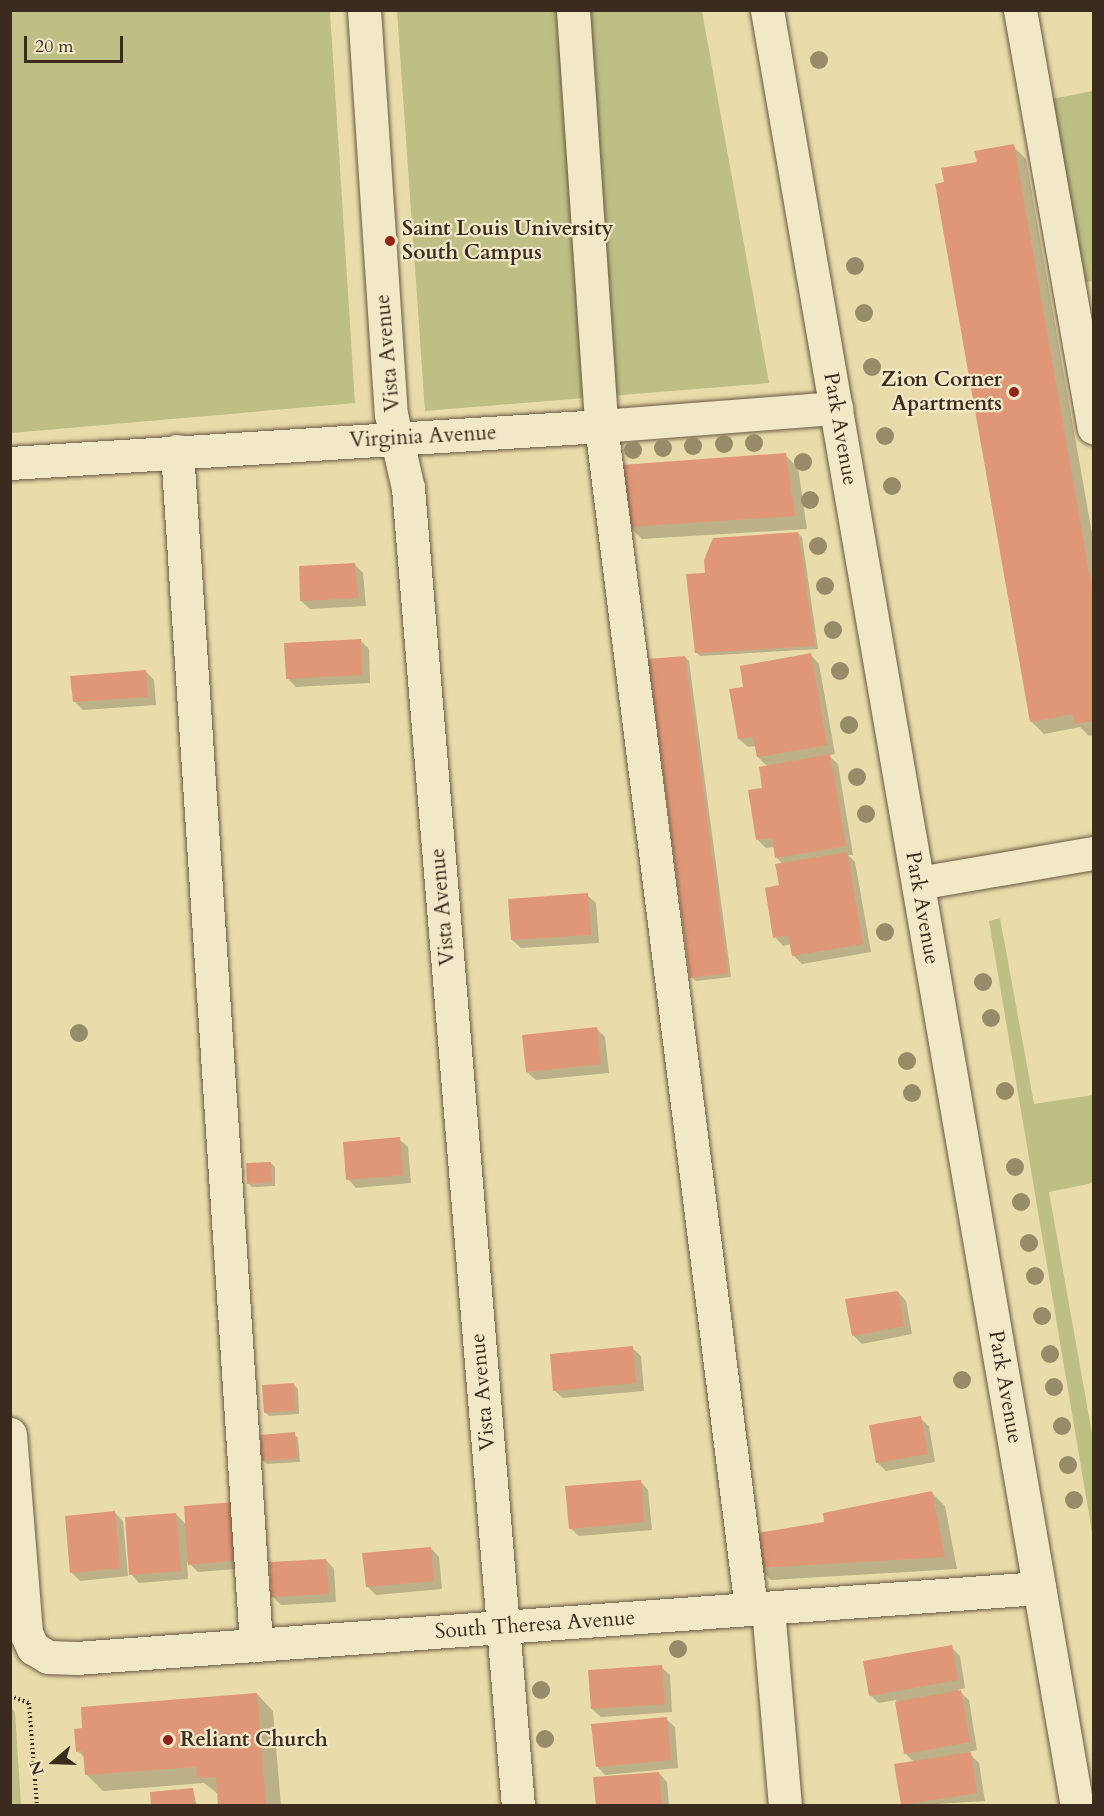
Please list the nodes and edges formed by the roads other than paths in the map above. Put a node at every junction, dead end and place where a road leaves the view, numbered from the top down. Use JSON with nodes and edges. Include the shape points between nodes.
{"nodes":[{"id":1,"x":364,"y":10,"type":"edge"},
{"id":2,"x":573,"y":10,"type":"edge"},
{"id":3,"x":767,"y":10,"type":"edge"},
{"id":4,"x":1020,"y":10,"type":"edge"},
{"id":5,"x":836,"y":408,"type":"junction"},
{"id":6,"x":601,"y":426,"type":"junction"},
{"id":7,"x":1094,"y":428,"type":"edge"},
{"id":8,"x":399,"y":439,"type":"junction"},
{"id":9,"x":177,"y":451,"type":"junction"},
{"id":10,"x":10,"y":463,"type":"edge"},
{"id":11,"x":1094,"y":853,"type":"edge"},
{"id":12,"x":918,"y":883,"type":"junction"},
{"id":13,"x":10,"y":1434,"type":"edge"},
{"id":14,"x":1039,"y":1588,"type":"junction"},
{"id":15,"x":760,"y":1609,"type":"junction"},
{"id":16,"x":502,"y":1627,"type":"junction"},
{"id":17,"x":256,"y":1645,"type":"junction"},
{"id":18,"x":518,"y":1806,"type":"edge"},
{"id":19,"x":785,"y":1806,"type":"edge"},
{"id":20,"x":1077,"y":1806,"type":"edge"}],
"edges":[{"from":1,"to":8,"type":"street","name":"Vista Avenue","via":[[391,414]]},
{"from":2,"to":6,"type":"street"},
{"from":3,"to":5,"type":"street","name":"Park Avenue"},
{"from":4,"to":7,"type":"street"},
{"from":5,"to":6,"type":"street","name":"Virginia Avenue"},
{"from":5,"to":12,"type":"street","name":"Park Avenue"},
{"from":6,"to":8,"type":"street","name":"Virginia Avenue"},
{"from":6,"to":15,"type":"street"},
{"from":8,"to":9,"type":"street","name":"Virginia Avenue"},
{"from":8,"to":16,"type":"street","name":"Vista Avenue","via":[[409,500]]},
{"from":9,"to":10,"type":"street","name":"Virginia Avenue"},
{"from":9,"to":17,"type":"street"},
{"from":11,"to":12,"type":"street"},
{"from":12,"to":14,"type":"street","name":"Park Avenue"},
{"from":13,"to":17,"type":"street","name":"South Theresa Avenue","via":[[24,1621],[33,1648],[61,1659]]},
{"from":14,"to":15,"type":"street","name":"South Theresa Avenue"},
{"from":14,"to":20,"type":"street","name":"Park Avenue"},
{"from":15,"to":16,"type":"street","name":"South Theresa Avenue"},
{"from":15,"to":19,"type":"street"},
{"from":16,"to":17,"type":"street","name":"South Theresa Avenue"},
{"from":16,"to":18,"type":"street","name":"Vista Avenue"}]}
